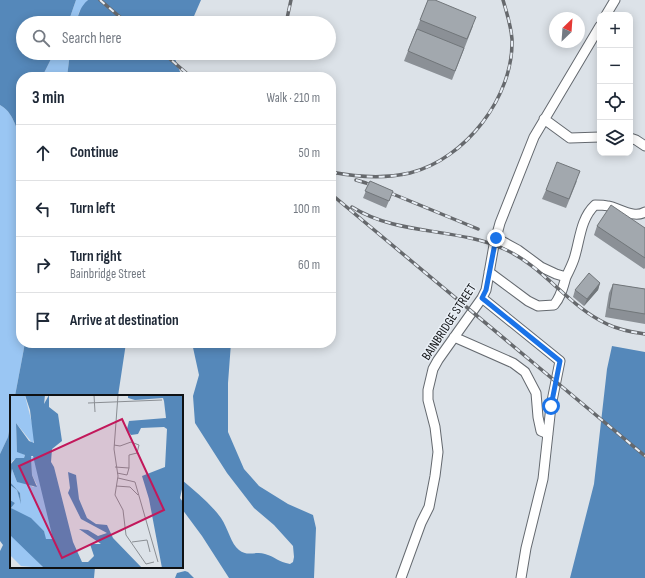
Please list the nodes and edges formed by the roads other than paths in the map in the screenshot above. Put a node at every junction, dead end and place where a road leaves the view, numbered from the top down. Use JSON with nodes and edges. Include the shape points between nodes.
{"nodes":[{"id":1,"x":615,"y":0,"type":"edge"},
{"id":2,"x":608,"y":12,"type":"edge"},
{"id":3,"x":597,"y":31,"type":"edge"},
{"id":4,"x":544,"y":119,"type":"junction"},
{"id":5,"x":597,"y":137,"type":"edge"},
{"id":6,"x":633,"y":139,"type":"edge"},
{"id":7,"x":645,"y":146,"type":"edge"},
{"id":8,"x":645,"y":212,"type":"edge"},
{"id":9,"x":496,"y":238,"type":"junction"},
{"id":10,"x":489,"y":272,"type":"junction"},
{"id":11,"x":566,"y":276,"type":"junction"},
{"id":12,"x":482,"y":298,"type":"junction"},
{"id":13,"x":454,"y":337,"type":"junction"},
{"id":14,"x":548,"y":434,"type":"junction"},
{"id":15,"x":401,"y":578,"type":"edge"},
{"id":16,"x":521,"y":578,"type":"edge"}],
"edges":[{"from":1,"to":2,"type":"street"},
{"from":3,"to":4,"type":"street","name":"BAINBRIDGE STREET"},
{"from":4,"to":5,"type":"street","via":[[570,138]]},
{"from":4,"to":9,"type":"street","name":"BAINBRIDGE STREET","via":[[534,137]]},
{"from":6,"to":7,"type":"street"},
{"from":8,"to":11,"type":"street","via":[[640,215],[595,205],[589,211],[581,230],[574,259]]},
{"from":9,"to":10,"type":"street","name":"BAINBRIDGE STREET"},
{"from":9,"to":11,"type":"street","via":[[518,250],[541,268]]},
{"from":10,"to":11,"type":"street","via":[[538,306],[554,305],[559,300]]},
{"from":10,"to":12,"type":"street","name":"BAINBRIDGE STREET"},
{"from":12,"to":13,"type":"street","name":"BAINBRIDGE STREET"},
{"from":12,"to":14,"type":"street","via":[[560,361]]},
{"from":13,"to":14,"type":"street","via":[[513,363],[525,372],[536,394],[541,431]]},
{"from":13,"to":15,"type":"street","name":"BAINBRIDGE STREET","via":[[438,360],[430,379],[428,400],[438,452],[435,476],[429,507]]},
{"from":14,"to":16,"type":"street","via":[[543,479]]}]}
